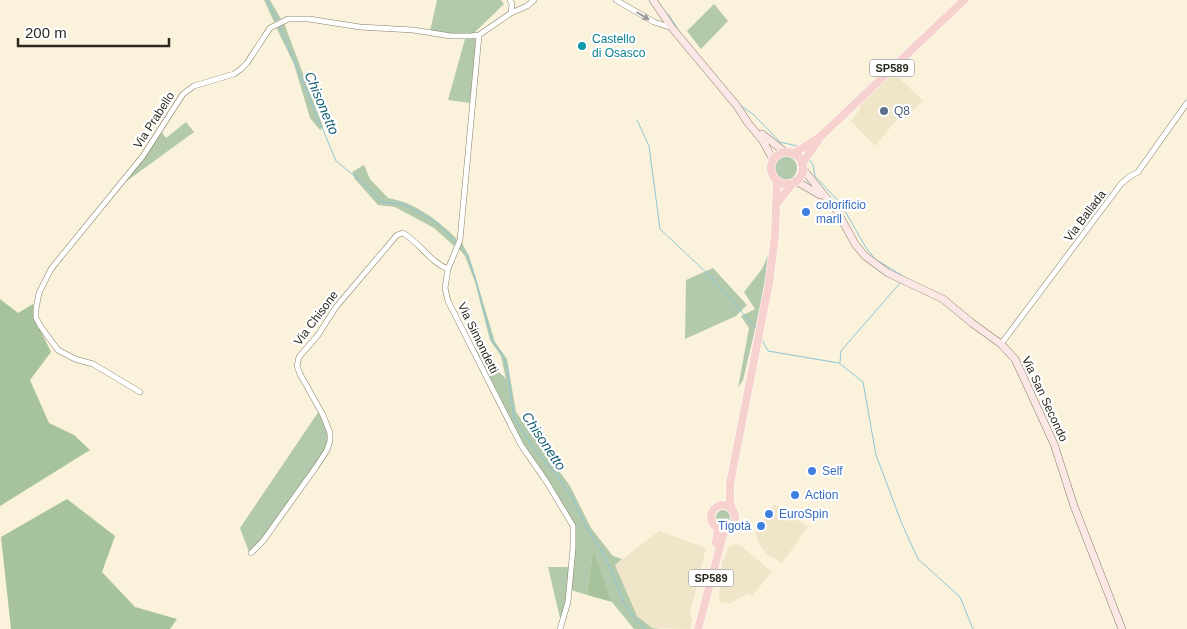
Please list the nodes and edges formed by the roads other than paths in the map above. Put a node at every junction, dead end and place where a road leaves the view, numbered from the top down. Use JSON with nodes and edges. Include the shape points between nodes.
{"nodes":[{"id":1,"x":510,"y":0,"type":"edge"},
{"id":2,"x":534,"y":0,"type":"edge"},
{"id":3,"x":616,"y":0,"type":"edge"},
{"id":4,"x":653,"y":0,"type":"edge"},
{"id":5,"x":964,"y":0,"type":"edge"},
{"id":6,"x":511,"y":13,"type":"junction"},
{"id":7,"x":672,"y":28,"type":"junction"},
{"id":8,"x":479,"y":35,"type":"junction"},
{"id":9,"x":1187,"y":104,"type":"edge"},
{"id":10,"x":742,"y":113,"type":"junction"},
{"id":11,"x":820,"y":137,"type":"junction"},
{"id":12,"x":789,"y":153,"type":"junction"},
{"id":13,"x":773,"y":160,"type":"junction"},
{"id":14,"x":803,"y":167,"type":"junction"},
{"id":15,"x":777,"y":180,"type":"junction"},
{"id":16,"x":795,"y":182,"type":"junction"},
{"id":17,"x":826,"y":198,"type":"junction"},
{"id":18,"x":776,"y":205,"type":"junction"},
{"id":19,"x":448,"y":269,"type":"junction"},
{"id":20,"x":1001,"y":344,"type":"junction"},
{"id":21,"x":140,"y":392,"type":"dead end"},
{"id":22,"x":730,"y":484,"type":"junction"},
{"id":23,"x":715,"y":508,"type":"junction"},
{"id":24,"x":732,"y":510,"type":"junction"},
{"id":25,"x":718,"y":528,"type":"junction"},
{"id":26,"x":728,"y":528,"type":"junction"},
{"id":27,"x":251,"y":553,"type":"dead end"},
{"id":28,"x":560,"y":629,"type":"edge"},
{"id":29,"x":694,"y":629,"type":"edge"},
{"id":30,"x":698,"y":629,"type":"edge"},
{"id":31,"x":1122,"y":629,"type":"edge"}],
"edges":[{"from":1,"to":6,"type":"street"},
{"from":2,"to":6,"type":"street"},
{"from":3,"to":7,"type":"street","one_way":true,"via":[[654,22]]},
{"from":4,"to":7,"type":"street","number":"SP589"},
{"from":5,"to":11,"type":"main road","number":"SP589"},
{"from":6,"to":8,"type":"street"},
{"from":7,"to":10,"type":"street","number":"SP589"},
{"from":8,"to":19,"type":"street","name":"Via Simondetti","via":[[460,240]]},
{"from":8,"to":21,"type":"street","name":"Via Prabello","via":[[451,36],[360,27],[309,18],[288,19],[275,24],[267,32],[241,69],[194,86],[183,94],[143,156],[51,268],[39,293],[36,309],[36,318],[58,350],[93,364]]},
{"from":9,"to":20,"type":"street","name":"Via Ballada","via":[[1138,172],[1121,184]]},
{"from":10,"to":12,"type":"street","number":"SP589","via":[[767,139]]},
{"from":10,"to":13,"type":"street","number":"SP589"},
{"from":11,"to":12,"type":"main road","number":"SP589"},
{"from":11,"to":14,"type":"main road","number":"SP589"},
{"from":12,"to":13,"type":"main road","number":"SP589"},
{"from":12,"to":14,"type":"main road","number":"SP589","via":[[800,160]]},
{"from":13,"to":15,"type":"main road","number":"SP589","via":[[772,173]]},
{"from":14,"to":16,"type":"main road","number":"SP589","via":[[800,178]]},
{"from":14,"to":17,"type":"street","name":"Via San Secondo"},
{"from":15,"to":16,"type":"main road","via":[[784,184]]},
{"from":15,"to":18,"type":"main road","number":"SP589"},
{"from":16,"to":17,"type":"street"},
{"from":16,"to":18,"type":"main road","number":"SP589"},
{"from":17,"to":20,"type":"street","name":"Via San Secondo","via":[[865,256],[888,273],[942,299]]},
{"from":18,"to":22,"type":"main road","number":"SP589","via":[[776,236],[769,283]]},
{"from":19,"to":27,"type":"street","name":"Via Chisone","via":[[440,266],[410,237],[403,233],[397,235],[299,357],[297,366],[323,415],[330,441],[316,467]]},
{"from":19,"to":28,"type":"street","name":"Via Simondetti","via":[[445,288],[448,301],[521,444],[573,526],[568,602]]},
{"from":20,"to":31,"type":"street","name":"Via San Secondo","via":[[1015,359],[1047,428]]},
{"from":22,"to":23,"type":"main road","number":"SP589","via":[[724,499]]},
{"from":22,"to":24,"type":"main road","number":"SP589"},
{"from":23,"to":24,"type":"main road","via":[[726,506]]},
{"from":23,"to":25,"type":"main road","number":"SP589","via":[[711,519]]},
{"from":24,"to":26,"type":"main road","number":"SP589","via":[[734,520]]},
{"from":25,"to":26,"type":"main road"},
{"from":25,"to":29,"type":"main road","number":"SP589"},
{"from":26,"to":30,"type":"main road","number":"SP589","via":[[723,535]]}]}
